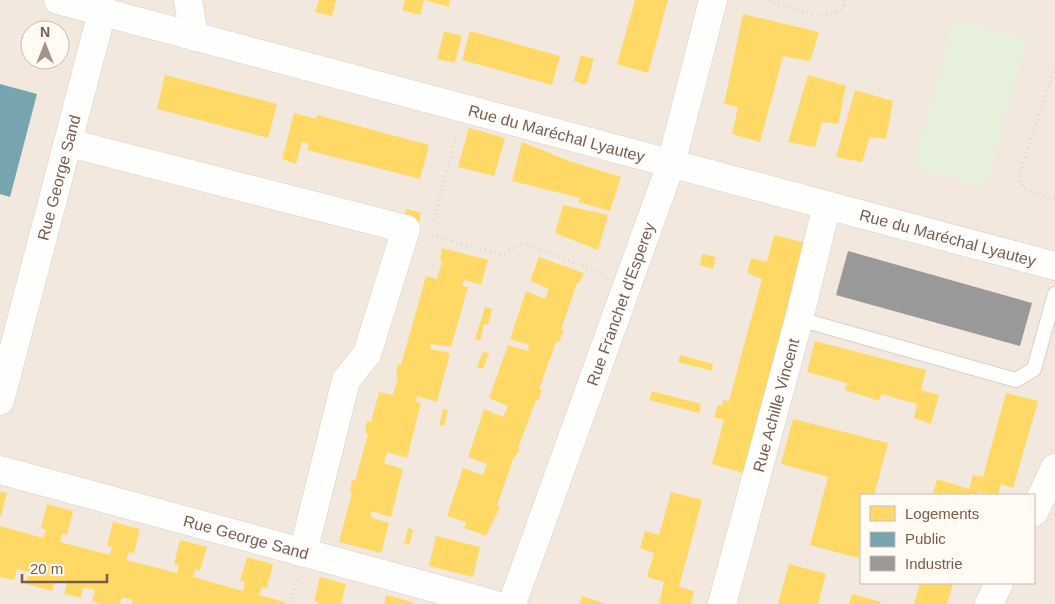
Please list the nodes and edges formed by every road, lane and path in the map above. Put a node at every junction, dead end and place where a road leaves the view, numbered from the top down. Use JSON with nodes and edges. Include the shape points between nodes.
{"nodes":[{"id":1,"x":58,"y":0,"type":"edge"},
{"id":2,"x":188,"y":0,"type":"edge"},
{"id":3,"x":713,"y":0,"type":"edge"},
{"id":4,"x":764,"y":0,"type":"edge"},
{"id":5,"x":845,"y":0,"type":"edge"},
{"id":6,"x":102,"y":12,"type":"junction"},
{"id":7,"x":194,"y":36,"type":"junction"},
{"id":8,"x":1055,"y":67,"type":"edge"},
{"id":9,"x":464,"y":109,"type":"junction"},
{"id":10,"x":69,"y":143,"type":"junction"},
{"id":11,"x":671,"y":164,"type":"junction"},
{"id":12,"x":1055,"y":199,"type":"edge"},
{"id":13,"x":827,"y":205,"type":"junction"},
{"id":14,"x":418,"y":232,"type":"junction"},
{"id":15,"x":1055,"y":266,"type":"edge"},
{"id":16,"x":628,"y":283,"type":"junction"},
{"id":17,"x":1055,"y":294,"type":"edge"},
{"id":18,"x":800,"y":319,"type":"junction"},
{"id":19,"x":7,"y":346,"type":"edge"},
{"id":20,"x":0,"y":401,"type":"edge"},
{"id":21,"x":1055,"y":468,"type":"edge"},
{"id":22,"x":0,"y":470,"type":"edge"},
{"id":23,"x":1035,"y":510,"type":"edge"},
{"id":24,"x":303,"y":553,"type":"junction"},
{"id":25,"x":999,"y":584,"type":"edge"},
{"id":26,"x":493,"y":604,"type":"edge"},
{"id":27,"x":512,"y":604,"type":"edge"},
{"id":28,"x":722,"y":604,"type":"edge"},
{"id":29,"x":989,"y":604,"type":"edge"}],
"edges":[{"from":1,"to":6,"type":"street","name":"Rue du Maréchal Lyautey"},
{"from":2,"to":7,"type":"street"},
{"from":3,"to":11,"type":"street","name":"Rue Franchet d'Esperey"},
{"from":4,"to":5,"type":"path","via":[[820,16],[842,10]]},
{"from":6,"to":7,"type":"street","name":"Rue du Maréchal Lyautey"},
{"from":6,"to":10,"type":"street","name":"Rue George Sand"},
{"from":7,"to":9,"type":"street","name":"Rue du Maréchal Lyautey"},
{"from":8,"to":12,"type":"path","via":[[1018,179],[1026,189]]},
{"from":9,"to":11,"type":"street","name":"Rue du Maréchal Lyautey"},
{"from":9,"to":14,"type":"path"},
{"from":10,"to":14,"type":"street"},
{"from":10,"to":19,"type":"street","name":"Rue George Sand"},
{"from":11,"to":13,"type":"street","name":"Rue du Maréchal Lyautey"},
{"from":11,"to":16,"type":"street","name":"Rue Franchet d'Esperey"},
{"from":13,"to":15,"type":"street","name":"Rue du Maréchal Lyautey"},
{"from":13,"to":18,"type":"street","name":"Rue Achille Vincent"},
{"from":14,"to":16,"type":"path","via":[[502,255],[523,243]]},
{"from":14,"to":24,"type":"street","via":[[367,354],[346,380]]},
{"from":16,"to":27,"type":"street","name":"Rue Franchet d'Esperey"},
{"from":17,"to":18,"type":"lane","via":[[1034,369],[1016,380]]},
{"from":18,"to":28,"type":"street","name":"Rue Achille Vincent"},
{"from":19,"to":20,"type":"street","name":"Rue George Sand"},
{"from":21,"to":23,"type":"street"},
{"from":22,"to":24,"type":"street","name":"Rue George Sand"},
{"from":24,"to":26,"type":"street","name":"Rue George Sand"},
{"from":25,"to":29,"type":"street"}]}
